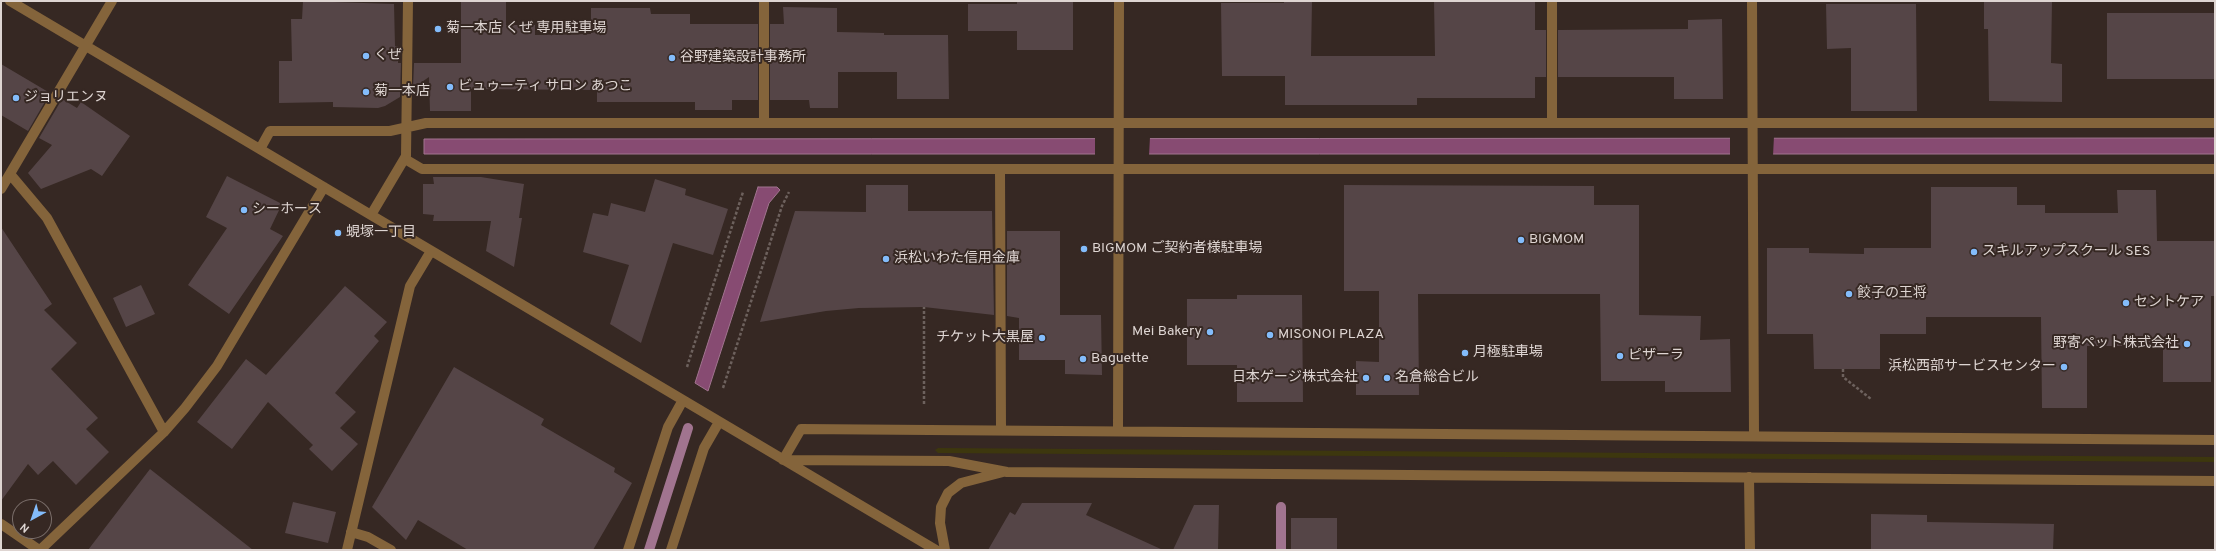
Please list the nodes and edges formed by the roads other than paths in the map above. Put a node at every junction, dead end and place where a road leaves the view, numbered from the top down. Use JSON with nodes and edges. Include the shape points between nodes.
{"nodes":[{"id":1,"x":10,"y":1,"type":"edge"},
{"id":2,"x":112,"y":1,"type":"edge"},
{"id":3,"x":408,"y":1,"type":"edge"},
{"id":4,"x":764,"y":1,"type":"edge"},
{"id":5,"x":1119,"y":1,"type":"edge"},
{"id":6,"x":1552,"y":1,"type":"edge"},
{"id":7,"x":1752,"y":1,"type":"edge"},
{"id":8,"x":85,"y":46,"type":"junction"},
{"id":9,"x":764,"y":123,"type":"junction"},
{"id":10,"x":1119,"y":123,"type":"junction"},
{"id":11,"x":1552,"y":123,"type":"junction"},
{"id":12,"x":1753,"y":123,"type":"junction"},
{"id":13,"x":2215,"y":123,"type":"edge"},
{"id":14,"x":407,"y":128,"type":"junction"},
{"id":15,"x":260,"y":149,"type":"junction"},
{"id":16,"x":404,"y":159,"type":"junction"},
{"id":17,"x":1000,"y":169,"type":"junction"},
{"id":18,"x":1118,"y":169,"type":"junction"},
{"id":19,"x":1753,"y":169,"type":"junction"},
{"id":20,"x":2215,"y":169,"type":"edge"},
{"id":21,"x":10,"y":174,"type":"junction"},
{"id":22,"x":324,"y":187,"type":"junction"},
{"id":23,"x":1,"y":189,"type":"edge"},
{"id":24,"x":371,"y":215,"type":"junction"},
{"id":25,"x":431,"y":251,"type":"junction"},
{"id":26,"x":683,"y":400,"type":"junction"},
{"id":27,"x":719,"y":422,"type":"junction"},
{"id":28,"x":1001,"y":430,"type":"junction"},
{"id":29,"x":1118,"y":431,"type":"junction"},
{"id":30,"x":164,"y":432,"type":"junction"},
{"id":31,"x":1754,"y":436,"type":"junction"},
{"id":32,"x":2215,"y":440,"type":"edge"},
{"id":33,"x":783,"y":460,"type":"junction"},
{"id":34,"x":1007,"y":472,"type":"junction"},
{"id":35,"x":1749,"y":477,"type":"junction"},
{"id":36,"x":2215,"y":481,"type":"edge"},
{"id":37,"x":1,"y":524,"type":"edge"},
{"id":38,"x":351,"y":532,"type":"junction"},
{"id":39,"x":39,"y":550,"type":"edge"},
{"id":40,"x":347,"y":550,"type":"edge"},
{"id":41,"x":391,"y":550,"type":"edge"},
{"id":42,"x":628,"y":550,"type":"edge"},
{"id":43,"x":671,"y":550,"type":"edge"},
{"id":44,"x":936,"y":550,"type":"edge"},
{"id":45,"x":945,"y":550,"type":"edge"},
{"id":46,"x":1750,"y":550,"type":"edge"}],
"edges":[{"from":1,"to":8,"type":"street"},
{"from":2,"to":8,"type":"street"},
{"from":3,"to":14,"type":"street"},
{"from":4,"to":9,"type":"street"},
{"from":5,"to":10,"type":"street"},
{"from":6,"to":11,"type":"street"},
{"from":7,"to":12,"type":"street"},
{"from":8,"to":15,"type":"street"},
{"from":8,"to":21,"type":"street"},
{"from":9,"to":10,"type":"street"},
{"from":9,"to":14,"type":"street","via":[[426,123]]},
{"from":10,"to":11,"type":"street"},
{"from":10,"to":18,"type":"street"},
{"from":11,"to":12,"type":"street"},
{"from":12,"to":13,"type":"street"},
{"from":12,"to":19,"type":"street"},
{"from":14,"to":15,"type":"street","via":[[390,131],[270,132]]},
{"from":14,"to":16,"type":"street"},
{"from":15,"to":22,"type":"street"},
{"from":16,"to":17,"type":"street","via":[[422,169]]},
{"from":16,"to":24,"type":"street"},
{"from":17,"to":18,"type":"street"},
{"from":17,"to":28,"type":"street"},
{"from":18,"to":19,"type":"street"},
{"from":18,"to":29,"type":"street"},
{"from":19,"to":20,"type":"street"},
{"from":19,"to":31,"type":"street"},
{"from":21,"to":23,"type":"street"},
{"from":21,"to":30,"type":"street","via":[[47,218]]},
{"from":22,"to":24,"type":"street"},
{"from":22,"to":30,"type":"street","via":[[217,366]]},
{"from":24,"to":25,"type":"street"},
{"from":25,"to":26,"type":"street"},
{"from":25,"to":38,"type":"street","via":[[410,286]]},
{"from":26,"to":27,"type":"street"},
{"from":26,"to":42,"type":"street","via":[[668,427]]},
{"from":27,"to":33,"type":"street"},
{"from":27,"to":43,"type":"street","via":[[704,448]]},
{"from":28,"to":29,"type":"street"},
{"from":28,"to":33,"type":"street","via":[[801,429]]},
{"from":29,"to":31,"type":"street"},
{"from":30,"to":39,"type":"street"},
{"from":31,"to":32,"type":"street"},
{"from":33,"to":34,"type":"street","via":[[949,461]]},
{"from":33,"to":44,"type":"street"},
{"from":34,"to":35,"type":"street"},
{"from":34,"to":45,"type":"street","via":[[961,483],[948,493],[941,507],[940,523]]},
{"from":35,"to":36,"type":"street"},
{"from":35,"to":46,"type":"street"},
{"from":37,"to":39,"type":"street"},
{"from":38,"to":40,"type":"street"},
{"from":38,"to":41,"type":"street","via":[[368,536]]}]}
